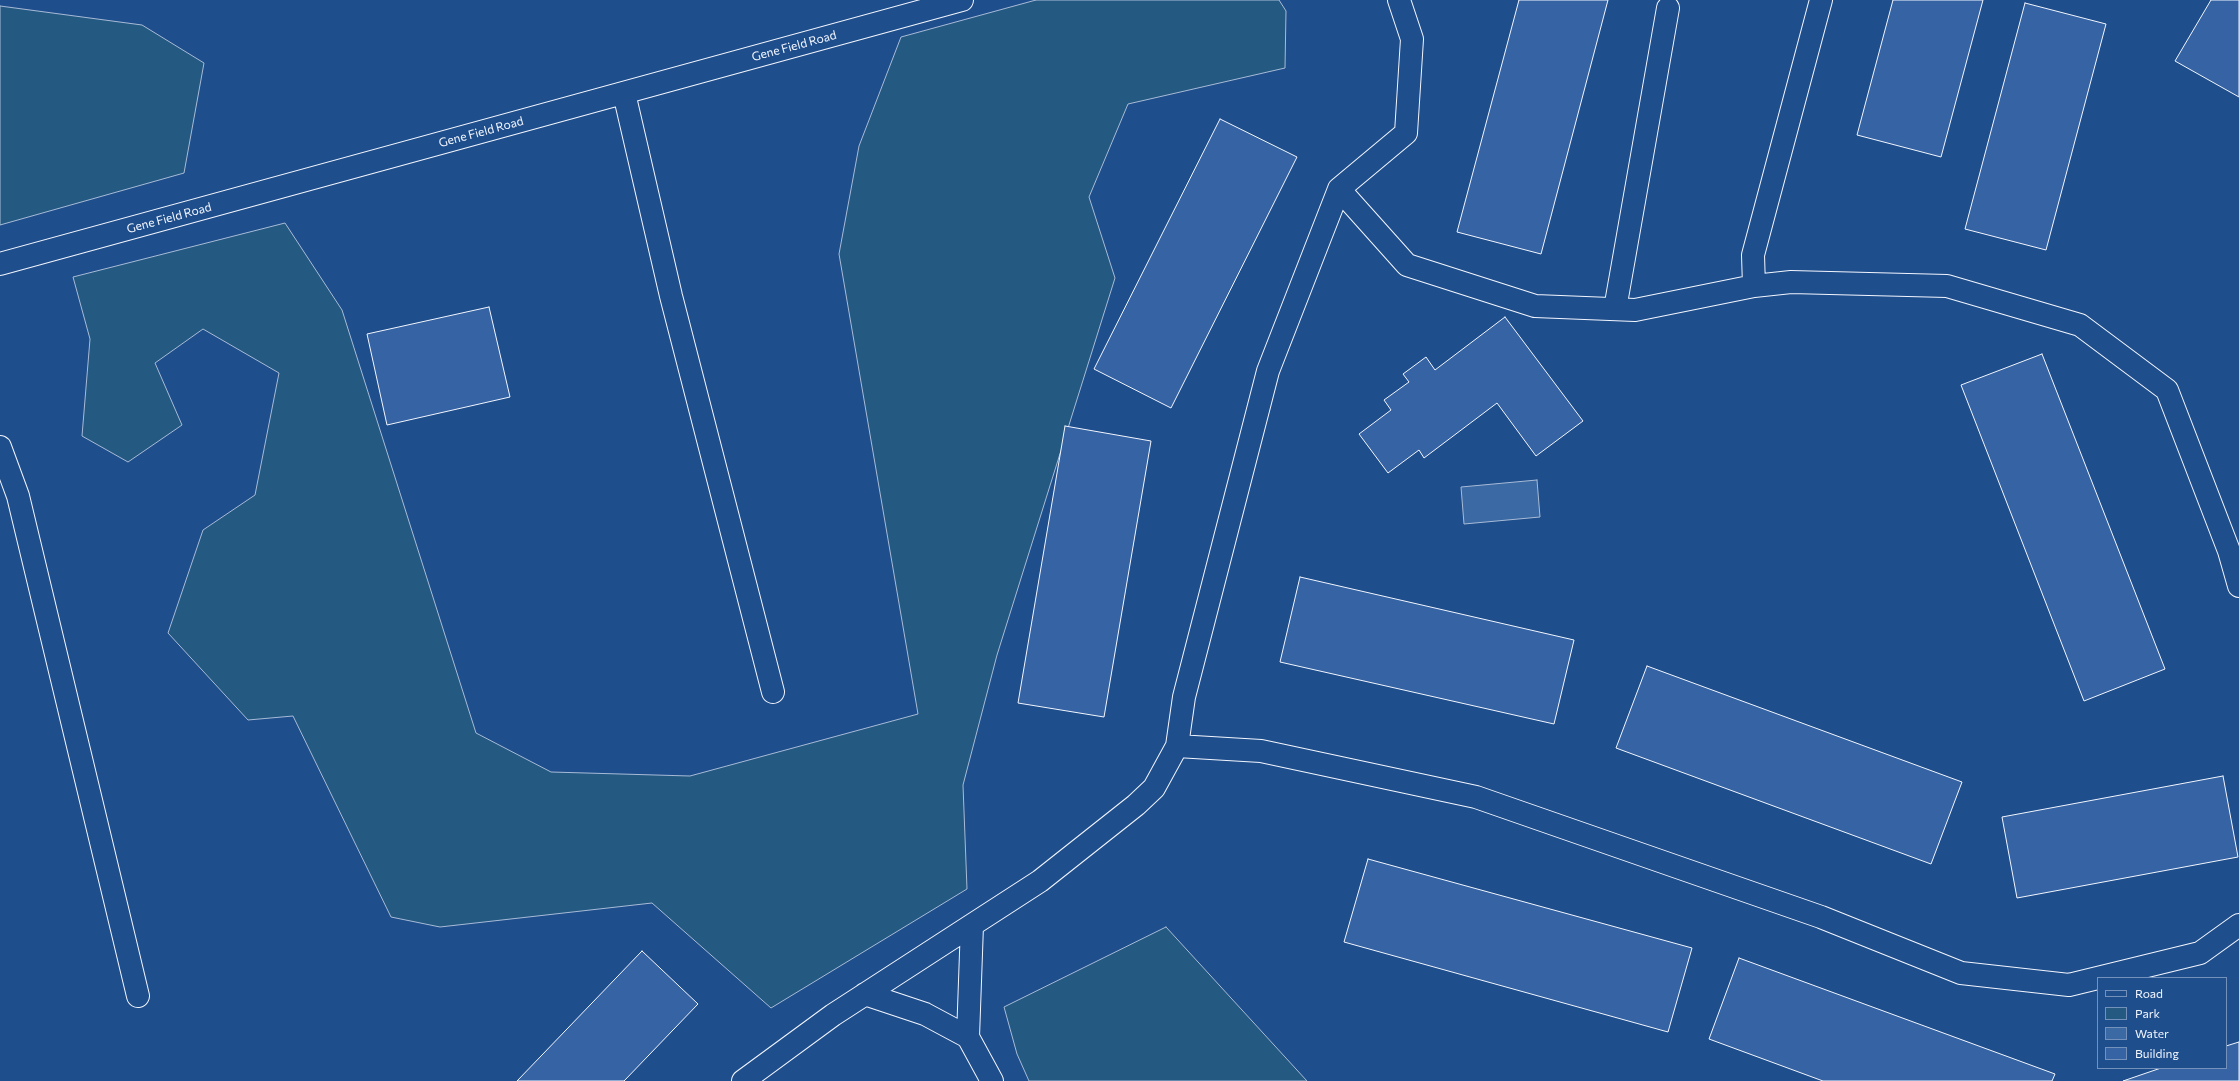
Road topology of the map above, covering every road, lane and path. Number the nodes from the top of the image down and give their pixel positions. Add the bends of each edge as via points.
1 (962, 0) edge
2 (1399, 0) edge
3 (1821, 0) edge
4 (1668, 8) dead end
5 (624, 93) junction
6 (1339, 189) junction
7 (0, 264) edge
8 (1754, 286) junction
9 (1614, 309) junction
10 (0, 447) edge
11 (2239, 586) edge
12 (773, 692) dead end
13 (1177, 746) junction
14 (972, 925) junction
15 (2239, 925) edge
16 (2102, 977) edge
17 (2097, 978) edge
18 (865, 994) junction
19 (138, 996) dead end
20 (968, 1037) junction
21 (743, 1081) edge
22 (992, 1081) edge

1 - 5 street, Gene Field Road
2 - 6 street via 1412,40 1406,133
3 - 8 street via 1753,255
4 - 9 street
5 - 7 street, Gene Field Road
5 - 12 street via 671,296
6 - 9 street via 1407,265 1535,306
6 - 13 street via 1268,371 1184,697
8 - 9 street via 1635,310
8 - 11 street via 1791,282 1947,286 2080,325 2167,390 2229,551
10 - 19 street via 18,496
13 - 14 street via 1154,788 1136,805 1040,881
13 - 17 street via 1261,751 1476,797 1821,917 1961,973 2070,985
14 - 18 street
14 - 20 street
15 - 16 street via 2200,953
18 - 20 street via 925,1014
18 - 21 street
20 - 22 street

